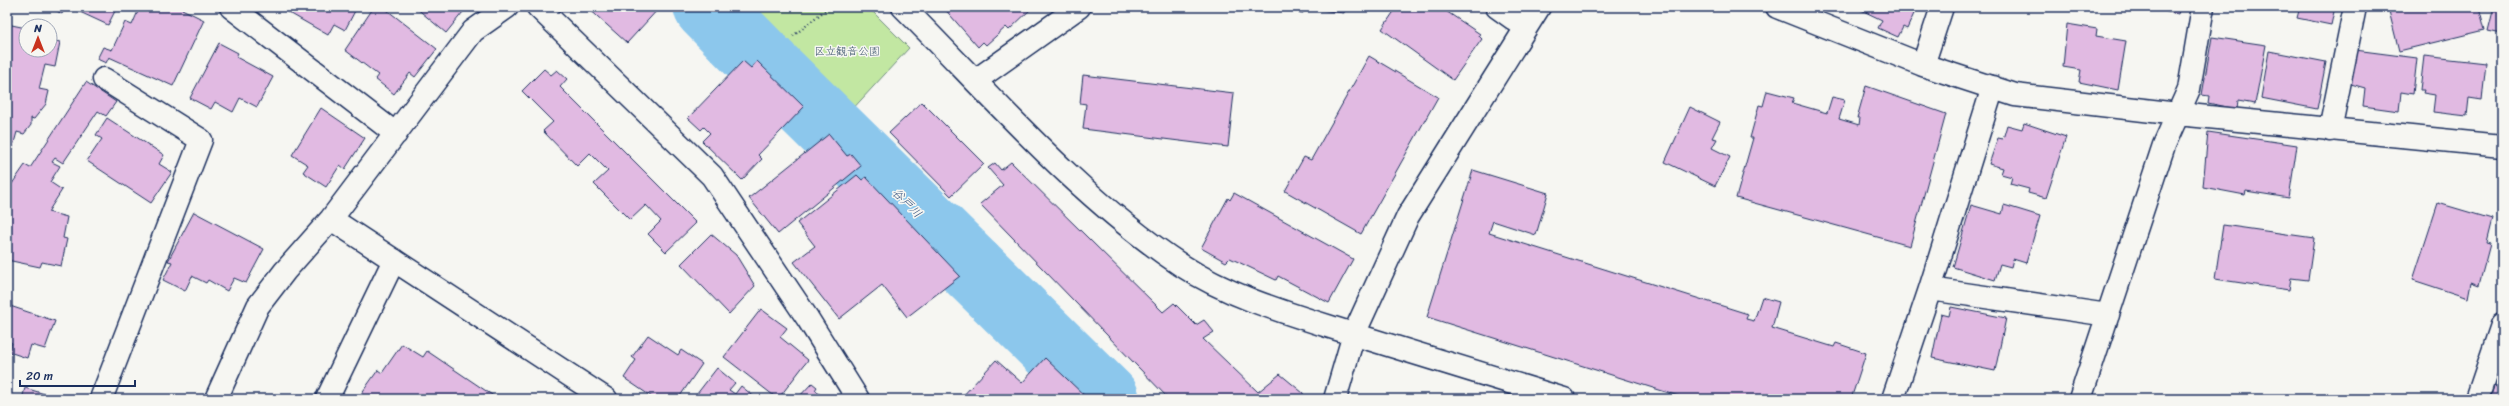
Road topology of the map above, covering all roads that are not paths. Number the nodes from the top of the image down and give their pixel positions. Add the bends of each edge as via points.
1 (231, 7) edge
2 (507, 7) edge
3 (538, 7) edge
4 (903, 7) edge
5 (1079, 7) edge
6 (1497, 7) edge
7 (1539, 7) edge
8 (1778, 7) edge
9 (1942, 7) edge
10 (2203, 7) edge
11 (2354, 7) edge
12 (1525, 27) junction
13 (1923, 64) junction
14 (104, 79) dead end
15 (976, 80) junction
16 (1993, 87) junction
17 (2178, 114) junction
18 (2330, 130) junction
19 (396, 134) junction
20 (2502, 146) edge
21 (331, 219) junction
22 (394, 260) junction
23 (1930, 289) junction
24 (2108, 315) junction
25 (2502, 325) edge
26 (1354, 334) junction
27 (101, 399) edge
28 (216, 399) edge
29 (327, 399) edge
30 (606, 399) edge
31 (858, 399) edge
32 (1335, 399) edge
33 (1564, 399) edge
34 (1893, 399) edge
35 (2080, 399) edge
36 (2477, 399) edge

1 - 19 street
2 - 19 street via 473,31
3 - 31 street via 712,176
4 - 15 street
5 - 15 street
6 - 12 street
7 - 12 street
8 - 13 street
9 - 13 street
10 - 17 street via 2189,89
11 - 18 street
12 - 26 street via 1408,216
13 - 16 street
14 - 27 street via 202,140
15 - 26 street via 1083,187 1132,230 1182,266 1233,292
16 - 17 street via 2015,95
16 - 23 street
17 - 18 street
17 - 24 street via 2164,145
18 - 20 street
19 - 21 street
21 - 22 street
21 - 28 street via 258,306
22 - 29 street
22 - 30 street
23 - 24 street
23 - 34 street
24 - 35 street
25 - 36 street
26 - 32 street
26 - 33 street

